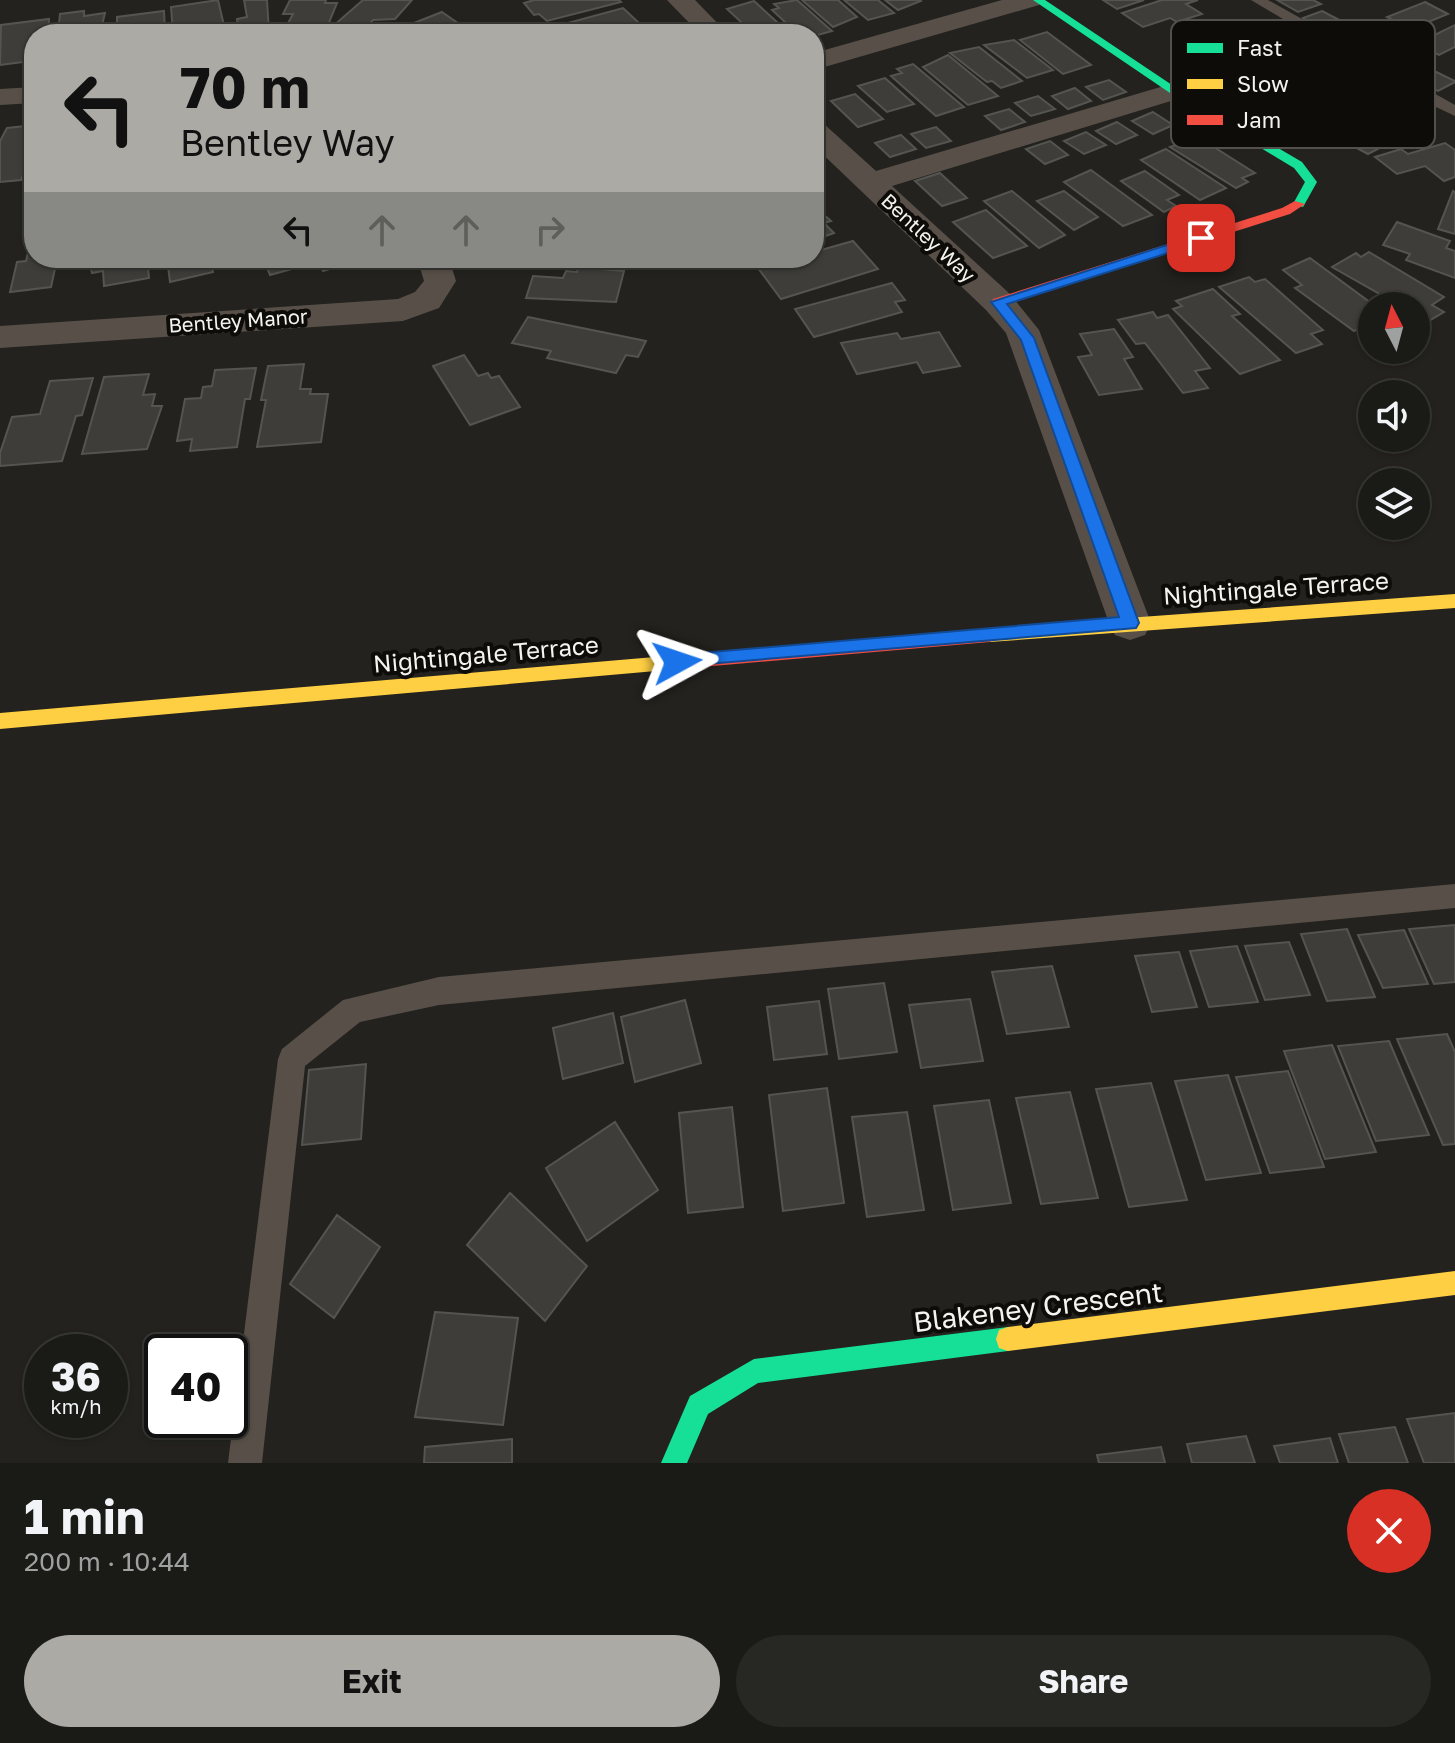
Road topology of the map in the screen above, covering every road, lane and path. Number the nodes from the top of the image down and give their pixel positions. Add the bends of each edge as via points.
1 (680, 0) edge
2 (1030, 0) edge
3 (1038, 0) edge
4 (1258, 0) edge
5 (1293, 20) edge
6 (705, 24) edge
7 (824, 59) edge
8 (1171, 89) edge
9 (1171, 92) edge
10 (24, 96) edge
11 (0, 97) edge
12 (1435, 100) edge
13 (1455, 111) edge
14 (824, 140) edge
15 (1270, 148) edge
16 (869, 183) junction
17 (436, 268) edge
18 (998, 302) junction
19 (0, 337) edge
20 (1455, 601) edge
21 (1130, 623) junction
22 (1, 725) edge
23 (1455, 896) edge
24 (1455, 1283) edge
25 (245, 1463) edge
26 (674, 1463) edge

1 - 6 street
2 - 7 street
3 - 8 street
4 - 5 lane
9 - 16 street
10 - 11 street
12 - 13 lane
14 - 16 street, Bentley Way
15 - 18 street via 1298,165 1311,182 1297,206
16 - 18 street, Bentley Way
17 - 19 street, Bentley Manor via 440,281 427,300 403,310
18 - 21 street, Bentley Way via 1027,338
20 - 21 street, Nightingale Terrace
21 - 22 street, Nightingale Terrace
23 - 25 lane via 439,991 353,1010 292,1059
24 - 26 street, Blakeney Crescent via 754,1371 699,1405

